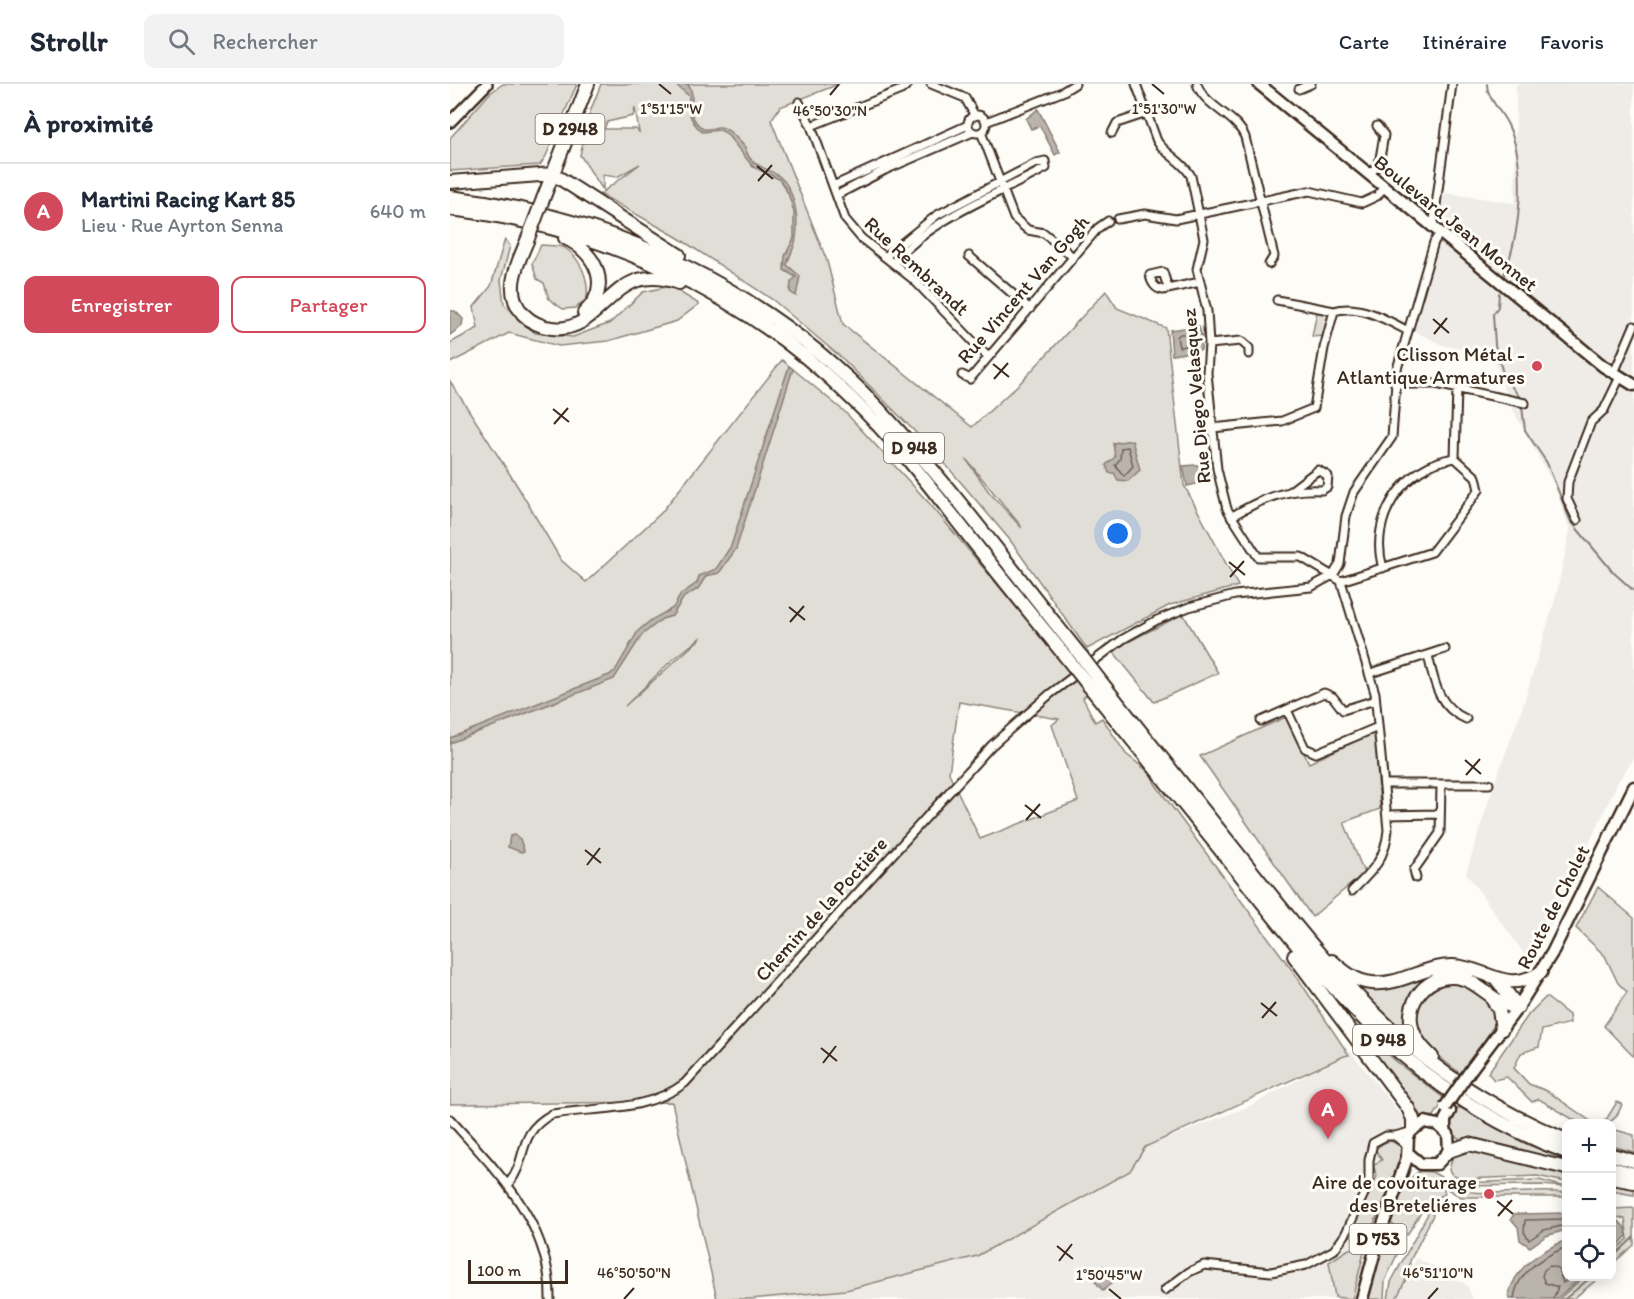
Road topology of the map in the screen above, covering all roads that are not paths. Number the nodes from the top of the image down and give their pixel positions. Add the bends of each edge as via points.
1 (487, 84) edge
2 (588, 84) edge
3 (908, 84) edge
4 (931, 84) edge
5 (1075, 84) edge
6 (1136, 84) edge
7 (1197, 84) edge
8 (1258, 84) edge
9 (1311, 84) edge
10 (1452, 84) edge
11 (1299, 89) dead end
12 (799, 102) dead end
13 (1147, 113) junction
14 (975, 116) junction
15 (986, 122) junction
16 (450, 123) edge
17 (968, 124) junction
18 (811, 126) junction
19 (1377, 126) dead end
20 (977, 132) junction
21 (1112, 133) dead end
22 (553, 174) junction
23 (1369, 175) junction
24 (450, 182) edge
25 (1000, 182) junction
26 (1384, 188) junction
27 (835, 191) junction
28 (1003, 192) junction
29 (450, 197) edge
30 (1260, 201) junction
31 (450, 209) edge
32 (1199, 214) junction
33 (1118, 219) dead end
34 (1108, 221) dead end
35 (525, 222) junction
36 (1437, 231) junction
37 (886, 256) junction
38 (969, 256) dead end
39 (1073, 257) junction
40 (894, 262) junction
41 (1269, 264) dead end
42 (516, 269) junction
43 (708, 278) junction
44 (1200, 282) junction
45 (1168, 288) dead end
46 (1277, 300) dead end
47 (730, 304) junction
48 (1029, 309) junction
49 (1334, 311) junction
50 (1634, 326) edge
51 (1408, 332) junction
52 (1209, 344) junction
53 (1249, 354) dead end
54 (988, 357) junction
55 (962, 375) dead end
56 (1617, 375) junction
57 (1395, 384) junction
58 (1634, 385) edge
59 (1457, 388) junction
60 (1525, 403) dead end
61 (1212, 428) junction
62 (1455, 458) junction
63 (1289, 492) junction
64 (1231, 517) junction
65 (1577, 520) dead end
66 (1383, 568) junction
67 (1333, 575) junction
68 (1341, 581) junction
69 (1445, 649) dead end
70 (1428, 655) junction
71 (1077, 662) junction
72 (1371, 673) junction
73 (1093, 682) junction
74 (1376, 700) junction
75 (1287, 710) junction
76 (1466, 719) dead end
77 (1261, 721) dead end
78 (1378, 727) junction
79 (1384, 784) junction
80 (1441, 784) junction
81 (1489, 784) dead end
82 (1634, 787) edge
83 (1439, 814) junction
84 (1387, 815) junction
85 (1242, 878) junction
86 (1416, 878) dead end
87 (1352, 891) dead end
88 (1302, 934) junction
89 (1541, 972) junction
90 (1496, 979) junction
91 (1490, 996) junction
92 (1518, 1007) junction
93 (1499, 1034) junction
94 (1454, 1080) junction
95 (1447, 1109) junction
96 (450, 1119) edge
97 (1430, 1122) junction
98 (1411, 1130) junction
99 (1445, 1130) junction
100 (1395, 1136) junction
101 (1562, 1138) edge
102 (1407, 1149) junction
103 (1562, 1150) edge
104 (1449, 1151) junction
105 (1616, 1156) edge
106 (1634, 1161) edge
107 (1420, 1164) junction
108 (1562, 1167) edge
109 (1616, 1169) edge
110 (1634, 1174) edge
111 (1616, 1179) edge
112 (1400, 1182) junction
113 (1634, 1182) edge
114 (509, 1183) junction
115 (1165, 1290) dead end
116 (550, 1299) edge
117 (1362, 1299) edge

1 - 16 street
2 - 22 highway, D 2948
3 - 18 street
4 - 14 street via 965,98
5 - 15 street
6 - 13 street, Rue Diego Velasquez
7 - 30 street via 1200,93 1241,128
8 - 23 main road, Boulevard Jean Monnet
9 - 11 street
10 - 36 street
12 - 18 street, Rue Rembrandt
13 - 21 street via 1117,123
13 - 32 street, Rue Diego Velasquez via 1162,148 1186,167 1191,176
14 - 15 street
14 - 17 street
15 - 20 street via 986,128
17 - 20 street
17 - 27 street
18 - 27 street, Rue Rembrandt
19 - 23 street via 1384,135 1380,160
20 - 25 street
20 - 27 street
22 - 24 highway
22 - 42 highway, bridge
22 - 43 highway
23 - 26 main road, Boulevard Jean Monnet
25 - 28 street
25 - 28 street via 1045,161 1046,168
25 - 37 street via 927,222
26 - 30 street, Rue Vincent Van Gogh via 1362,203 1309,191
26 - 36 main road, Boulevard Jean Monnet
27 - 37 street, Rue Rembrandt via 850,226
28 - 39 street via 1014,218 1028,230 1044,233
28 - 40 street via 944,221
29 - 43 highway, D 948 via 567,220 651,250
30 - 32 street, Rue Vincent Van Gogh
30 - 41 street via 1274,256
31 - 35 highway, D 948
32 - 33 street, Rue Vincent Van Gogh via 1176,219 1145,214
32 - 44 street, Rue Diego Velasquez via 1204,238 1198,263
34 - 39 street, Rue Vincent Van Gogh
35 - 42 highway via 584,249 597,269 599,291 594,303 580,316 551,322 524,306 516,286
35 - 47 highway, D 948 via 635,256
36 - 51 street
36 - 56 main road, Boulevard Jean Monnet
37 - 40 street, Rue Rembrandt
38 - 48 street
39 - 48 street, Rue Vincent Van Gogh
40 - 54 street, Rue Rembrandt
42 - 47 highway via 512,292 516,304 527,318 547,328 567,328 584,322 621,290 648,278 668,279
43 - 71 highway, D 948 via 798,337 877,407 928,465
44 - 45 street
44 - 52 street, Rue Diego Velasquez
46 - 49 street
47 - 71 highway, D 948 via 804,356 869,416
48 - 54 street, Rue Vincent Van Gogh
49 - 51 street via 1368,312
49 - 61 street via 1314,408 1282,421
50 - 56 street
51 - 57 street
52 - 53 street via 1241,341 1249,348
52 - 61 street, Rue Diego Velasquez via 1207,373
54 - 55 street, Rue Vincent Van Gogh via 970,379
56 - 58 main road, Boulevard Jean Monnet
56 - 65 street via 1604,410 1591,422 1568,482 1567,500
57 - 59 street
57 - 67 street via 1392,437 1354,492 1346,516 1340,564
59 - 60 street
59 - 62 street
61 - 64 street, Rue Diego Velasquez via 1217,472
62 - 66 street via 1438,460 1420,469 1383,515 1378,542
62 - 66 street via 1476,477 1479,490 1432,552
63 - 63 street via 1322,490 1328,476 1318,470
63 - 64 street via 1255,502
64 - 67 street, Rue Diego Velasquez via 1258,557 1296,556
66 - 68 street
67 - 68 street
67 - 114 street, Chemin de la Poctière via 1311,587 1235,595 1189,607 1156,620 1112,647 1006,730 685,1083 669,1094 639,1104 552,1114 541,1120 528,1136
68 - 72 street
69 - 70 street
70 - 72 street
70 - 76 street via 1438,697
71 - 73 highway, D 948, bridge
72 - 74 street
73 - 85 highway, D 948
73 - 88 highway, D 948
74 - 75 street via 1343,711 1333,697 1324,693
74 - 78 street
75 - 77 street
75 - 78 street via 1305,748 1316,753
78 - 79 street
79 - 80 street
79 - 84 street
80 - 81 street
80 - 83 street
82 - 89 main road, Route de Cholet
83 - 84 street
83 - 86 street via 1440,832 1414,870
84 - 87 street via 1386,849 1377,865
85 - 98 highway via 1275,930 1408,1108 1413,1119
85 - 103 highway, D 948 via 1327,983 1404,1059 1489,1115
88 - 90 highway via 1340,969 1360,981 1385,983 1450,966
88 - 94 highway, D 948 via 1378,1019
89 - 90 highway via 1517,983
89 - 92 main road, Route de Cholet
90 - 92 highway
91 - 92 highway
91 - 93 highway via 1499,1010
91 - 94 highway via 1473,983 1453,977 1432,982 1410,1010 1413,1032 1423,1048
92 - 93 main road, Route de Cholet
93 - 95 main road, Route de Cholet, bridge
94 - 101 highway, D 948 via 1503,1110
95 - 97 main road, Route de Cholet
95 - 99 main road, Route de Cholet
96 - 114 street
97 - 98 main road
97 - 99 main road
98 - 100 street
98 - 102 main road
99 - 104 main road
100 - 102 street
100 - 115 street via 1373,1143 1369,1183 1346,1235 1334,1250 1306,1265 1271,1272 1204,1265
102 - 107 main road
102 - 112 main road, D 753
104 - 107 main road via 1437,1164
104 - 108 highway via 1469,1143
105 - 106 highway
107 - 112 main road, D 753
109 - 110 highway
111 - 113 highway
112 - 117 main road, D 753 via 1382,1225
114 - 116 street via 536,1231 549,1278

